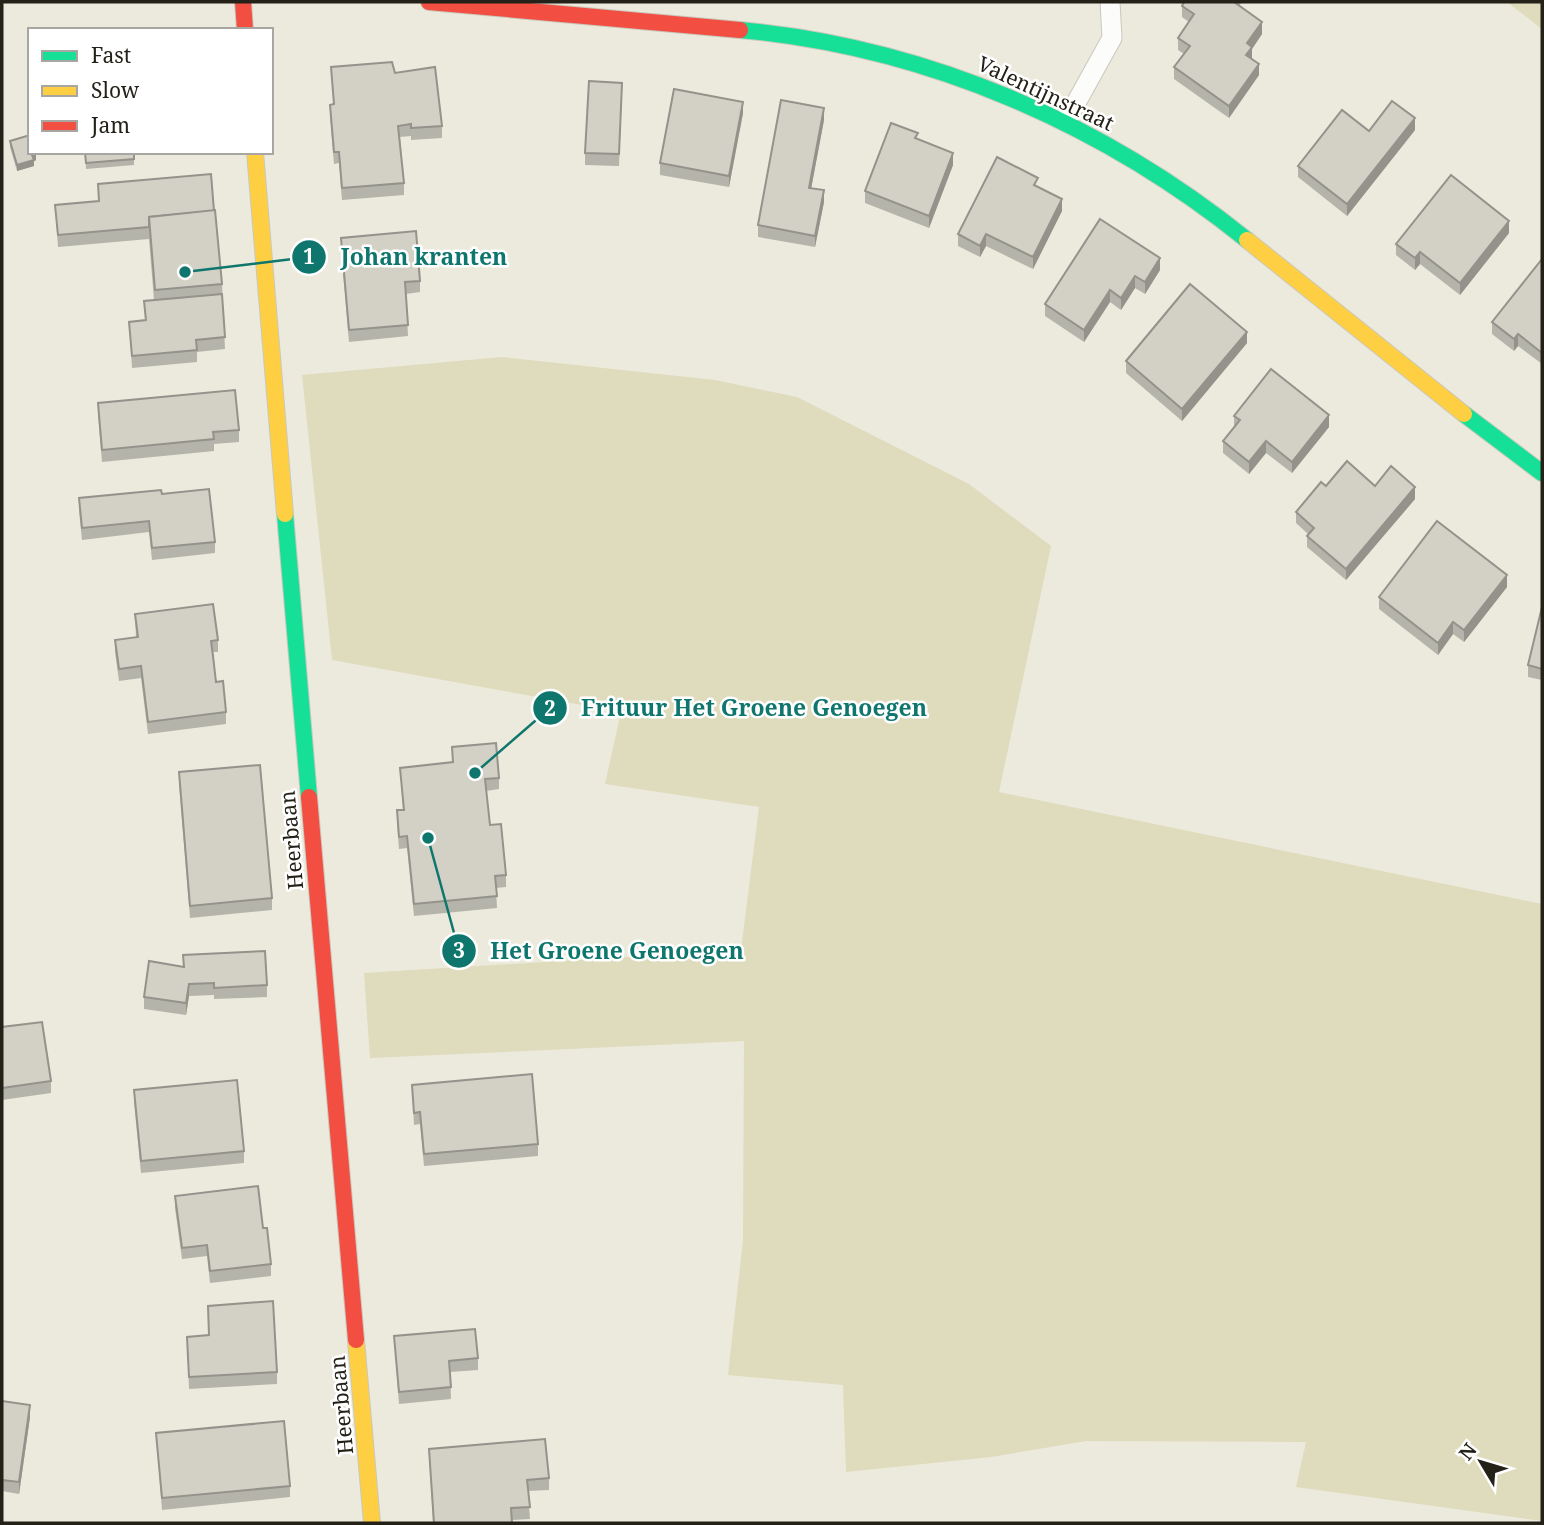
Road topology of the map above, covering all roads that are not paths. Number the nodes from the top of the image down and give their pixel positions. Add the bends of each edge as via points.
1 (243, 2) edge
2 (429, 2) edge
3 (1110, 2) edge
4 (245, 28) edge
5 (1066, 121) junction
6 (255, 154) edge
7 (1542, 473) edge
8 (372, 1523) edge

1 - 4 street
2 - 5 street, Valentijnstraat via 834,42 958,76
3 - 5 lane via 1112,38
5 - 7 street, Valentijnstraat via 1195,199
6 - 8 street, Heerbaan

